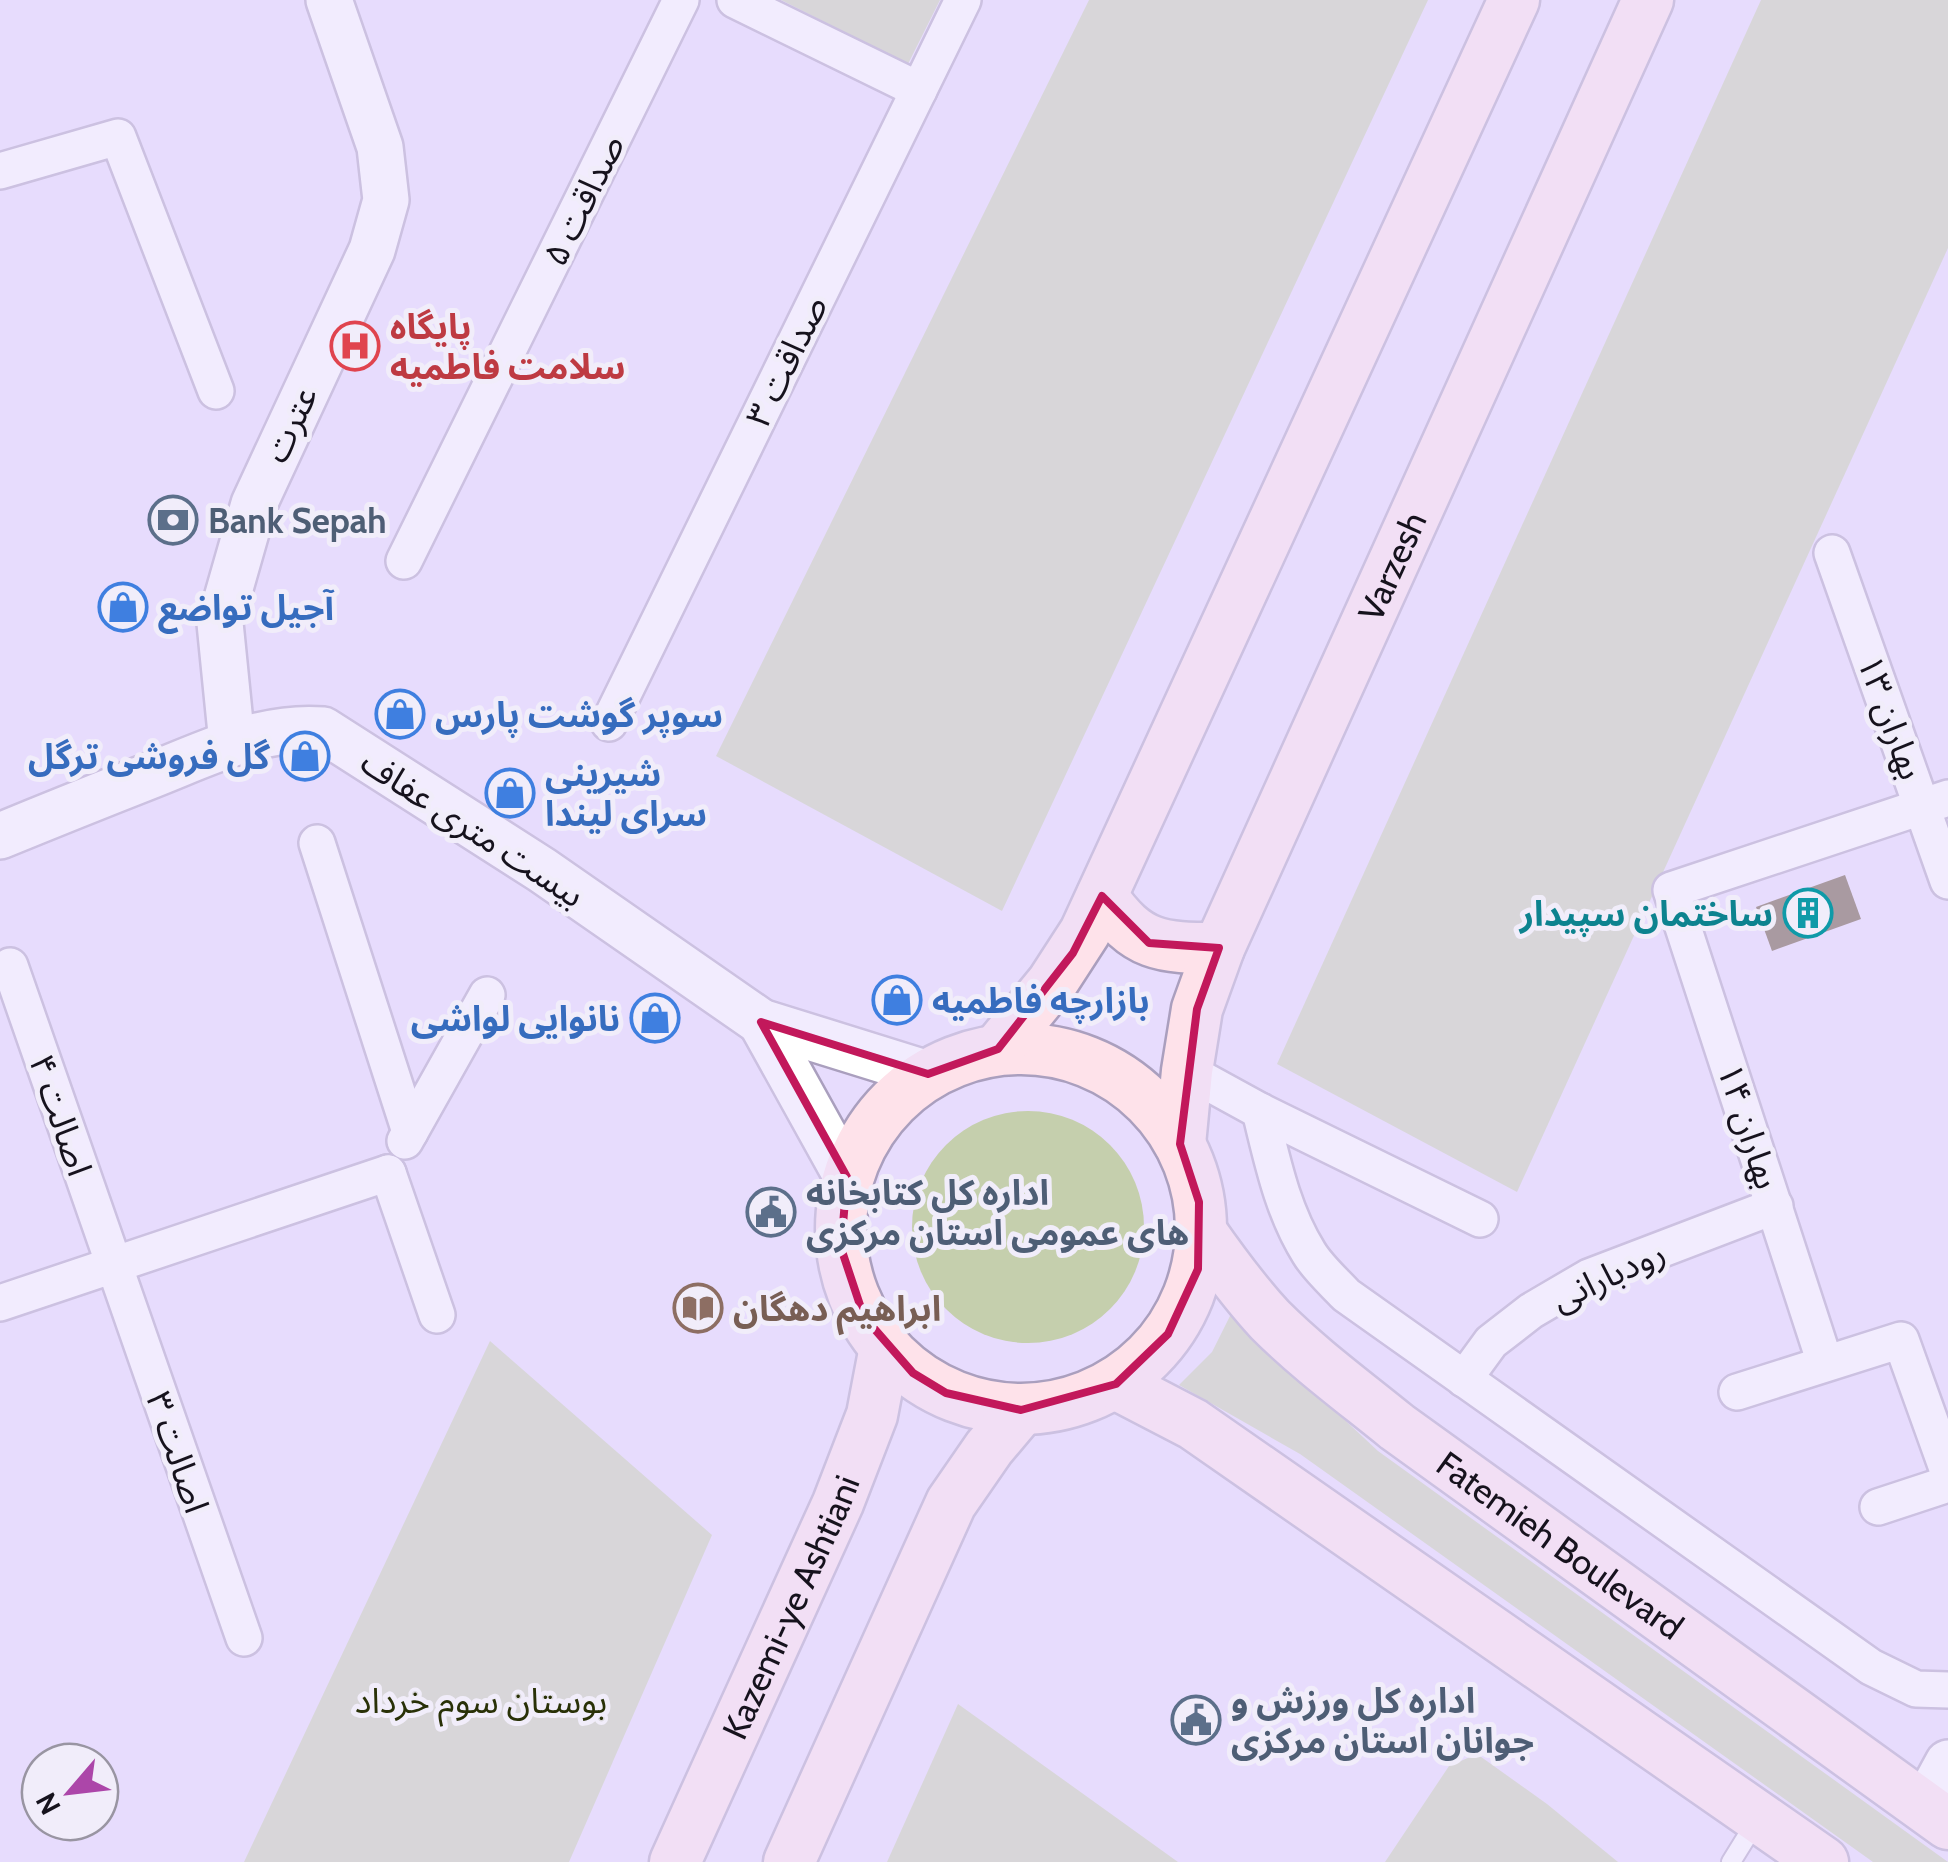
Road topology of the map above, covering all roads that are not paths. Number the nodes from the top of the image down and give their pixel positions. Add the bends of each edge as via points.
1 (329, 0) edge
2 (682, 0) edge
3 (736, 0) edge
4 (964, 0) edge
5 (1514, 0) edge
6 (1648, 0) edge
7 (920, 90) junction
8 (0, 171) edge
9 (216, 391) dead end
10 (1832, 553) dead end
11 (404, 561) dead end
12 (609, 723) dead end
13 (232, 743) junction
14 (1936, 802) edge
15 (0, 836) edge
16 (317, 843) dead end
17 (1948, 881) edge
18 (1102, 896) junction
19 (1219, 948) junction
20 (10, 966) dead end
21 (487, 995) dead end
22 (761, 1022) junction
23 (998, 1049) junction
24 (1187, 1071) junction
25 (928, 1074) junction
26 (1260, 1111) junction
27 (410, 1132) junction
28 (1180, 1144) junction
29 (388, 1173) junction
30 (848, 1177) junction
31 (1775, 1206) junction
32 (1480, 1219) dead end
33 (1202, 1233) junction
34 (112, 1265) junction
35 (0, 1302) edge
36 (437, 1316) dead end
37 (884, 1347) junction
38 (1825, 1362) junction
39 (1464, 1379) junction
40 (1116, 1384) junction
41 (1737, 1392) dead end
42 (1020, 1410) junction
43 (1948, 1471) edge
44 (1948, 1484) edge
45 (1878, 1507) dead end
46 (244, 1638) dead end
47 (1948, 1690) edge
48 (1948, 1763) edge
49 (1759, 1816) junction
50 (1936, 1816) edge
51 (675, 1862) edge
52 (789, 1862) edge
53 (1731, 1862) edge
54 (1823, 1862) edge

1 - 13 street, عترت via 380,147 386,200 372,250 254,504 220,622
2 - 11 street, صداقت ۵
3 - 7 street
4 - 7 street, صداقت ۳
5 - 18 main road
6 - 19 main road, Varzesh
7 - 12 street, صداقت ۳
8 - 9 street via 118,138
10 - 14 street, بهاران ۱۳
13 - 15 street, بیست متری عفاف
13 - 22 street, بیست متری عفاف via 275,731 323,730
14 - 17 street, بهاران ۱۳
14 - 31 street, بهاران ۱۴ via 1671,890
16 - 27 street
18 - 19 main road via 1118,921 1150,942
18 - 23 main road via 1073,953
19 - 24 main road, Varzesh via 1197,1008
20 - 34 street, اصالت ۴
21 - 27 street
22 - 25 street, بیست متری عفاف
22 - 30 street
23 - 25 main road
23 - 28 main road via 1034,1048 1103,1068 1134,1088
24 - 26 street
24 - 28 main road, Varzesh
25 - 30 main road via 878,1117
26 - 32 street
26 - 39 street via 1277,1180 1310,1256 1346,1295
27 - 29 street
28 - 33 main road
29 - 34 street
29 - 36 street
30 - 37 main road via 841,1248 849,1284
31 - 38 street, بهاران ۱۴
31 - 39 street, رودبارانی via 1589,1278 1491,1342
33 - 40 main road via 1186,1303 1144,1362
33 - 50 main road, Fatemieh Boulevard via 1269,1318 1383,1416
34 - 35 street
34 - 46 street, اصالت ۳
37 - 42 main road via 946,1394
37 - 51 main road, Kazemi-ye Ashtiani via 872,1415 838,1503
38 - 41 street
38 - 43 street via 1901,1340
39 - 47 street via 1872,1667 1916,1688
40 - 42 main road via 1054,1408
40 - 49 main road via 1193,1424
42 - 52 main road via 951,1503
44 - 45 street
48 - 50 street
49 - 53 lane
49 - 54 main road

